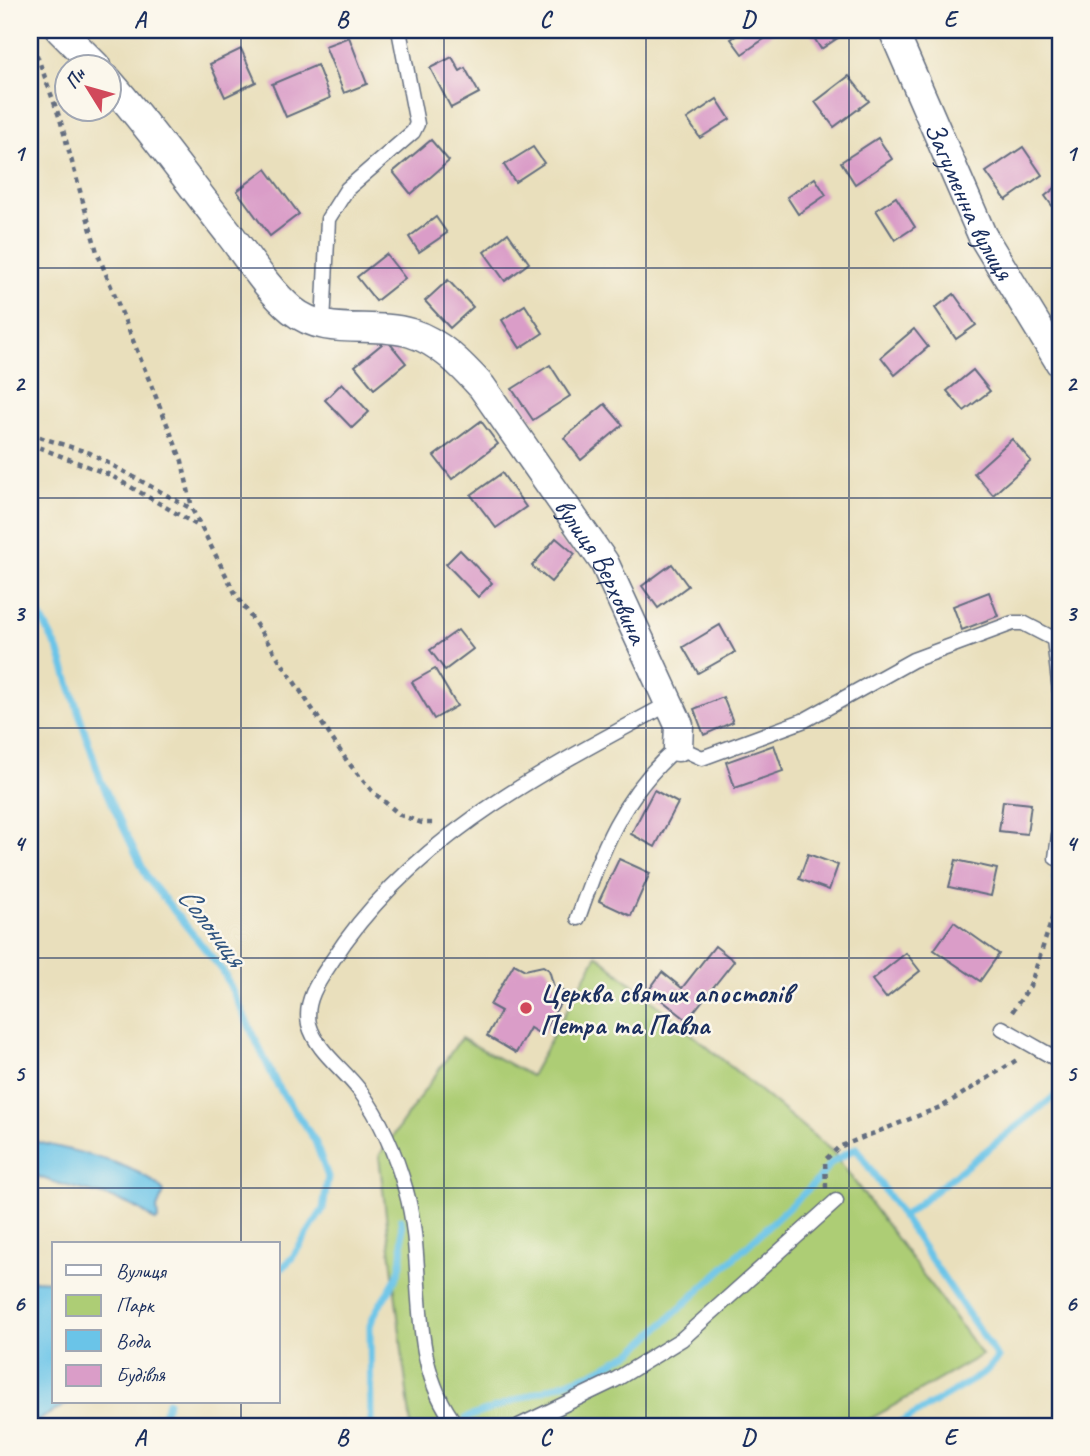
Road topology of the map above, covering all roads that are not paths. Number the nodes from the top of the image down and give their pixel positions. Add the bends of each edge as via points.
1 (60, 30) edge
2 (399, 30) edge
3 (893, 30) edge
4 (82, 52) edge
5 (122, 98) edge
6 (323, 325) junction
7 (1060, 363) edge
8 (1057, 637) edge
9 (1060, 691) edge
10 (670, 703) junction
11 (678, 747) junction
12 (1060, 830) edge
13 (1056, 858) dead end
14 (578, 918) dead end
15 (1002, 1028) road end
16 (1060, 1061) edge
17 (832, 1205) road end
18 (457, 1426) edge
19 (519, 1426) edge

1 - 4 street
2 - 6 lane via 417,124 347,189 328,219
3 - 7 street, Загуменна вулиця via 982,235
5 - 6 street, вулиця Верховина via 275,293 293,310
6 - 10 street, вулиця Верховина via 409,332 430,341 464,368 500,411 604,562
8 - 9 lane
8 - 11 lane via 1013,623 913,660 805,720 715,753 694,757
10 - 11 street, вулиця Верховина via 679,725
10 - 18 lane via 470,819 398,880 343,944 308,1007 319,1046 359,1090 391,1144 414,1225 420,1315 431,1382
11 - 14 lane via 652,770 611,829
12 - 13 lane
15 - 16 lane
17 - 19 lane via 682,1339 615,1380

